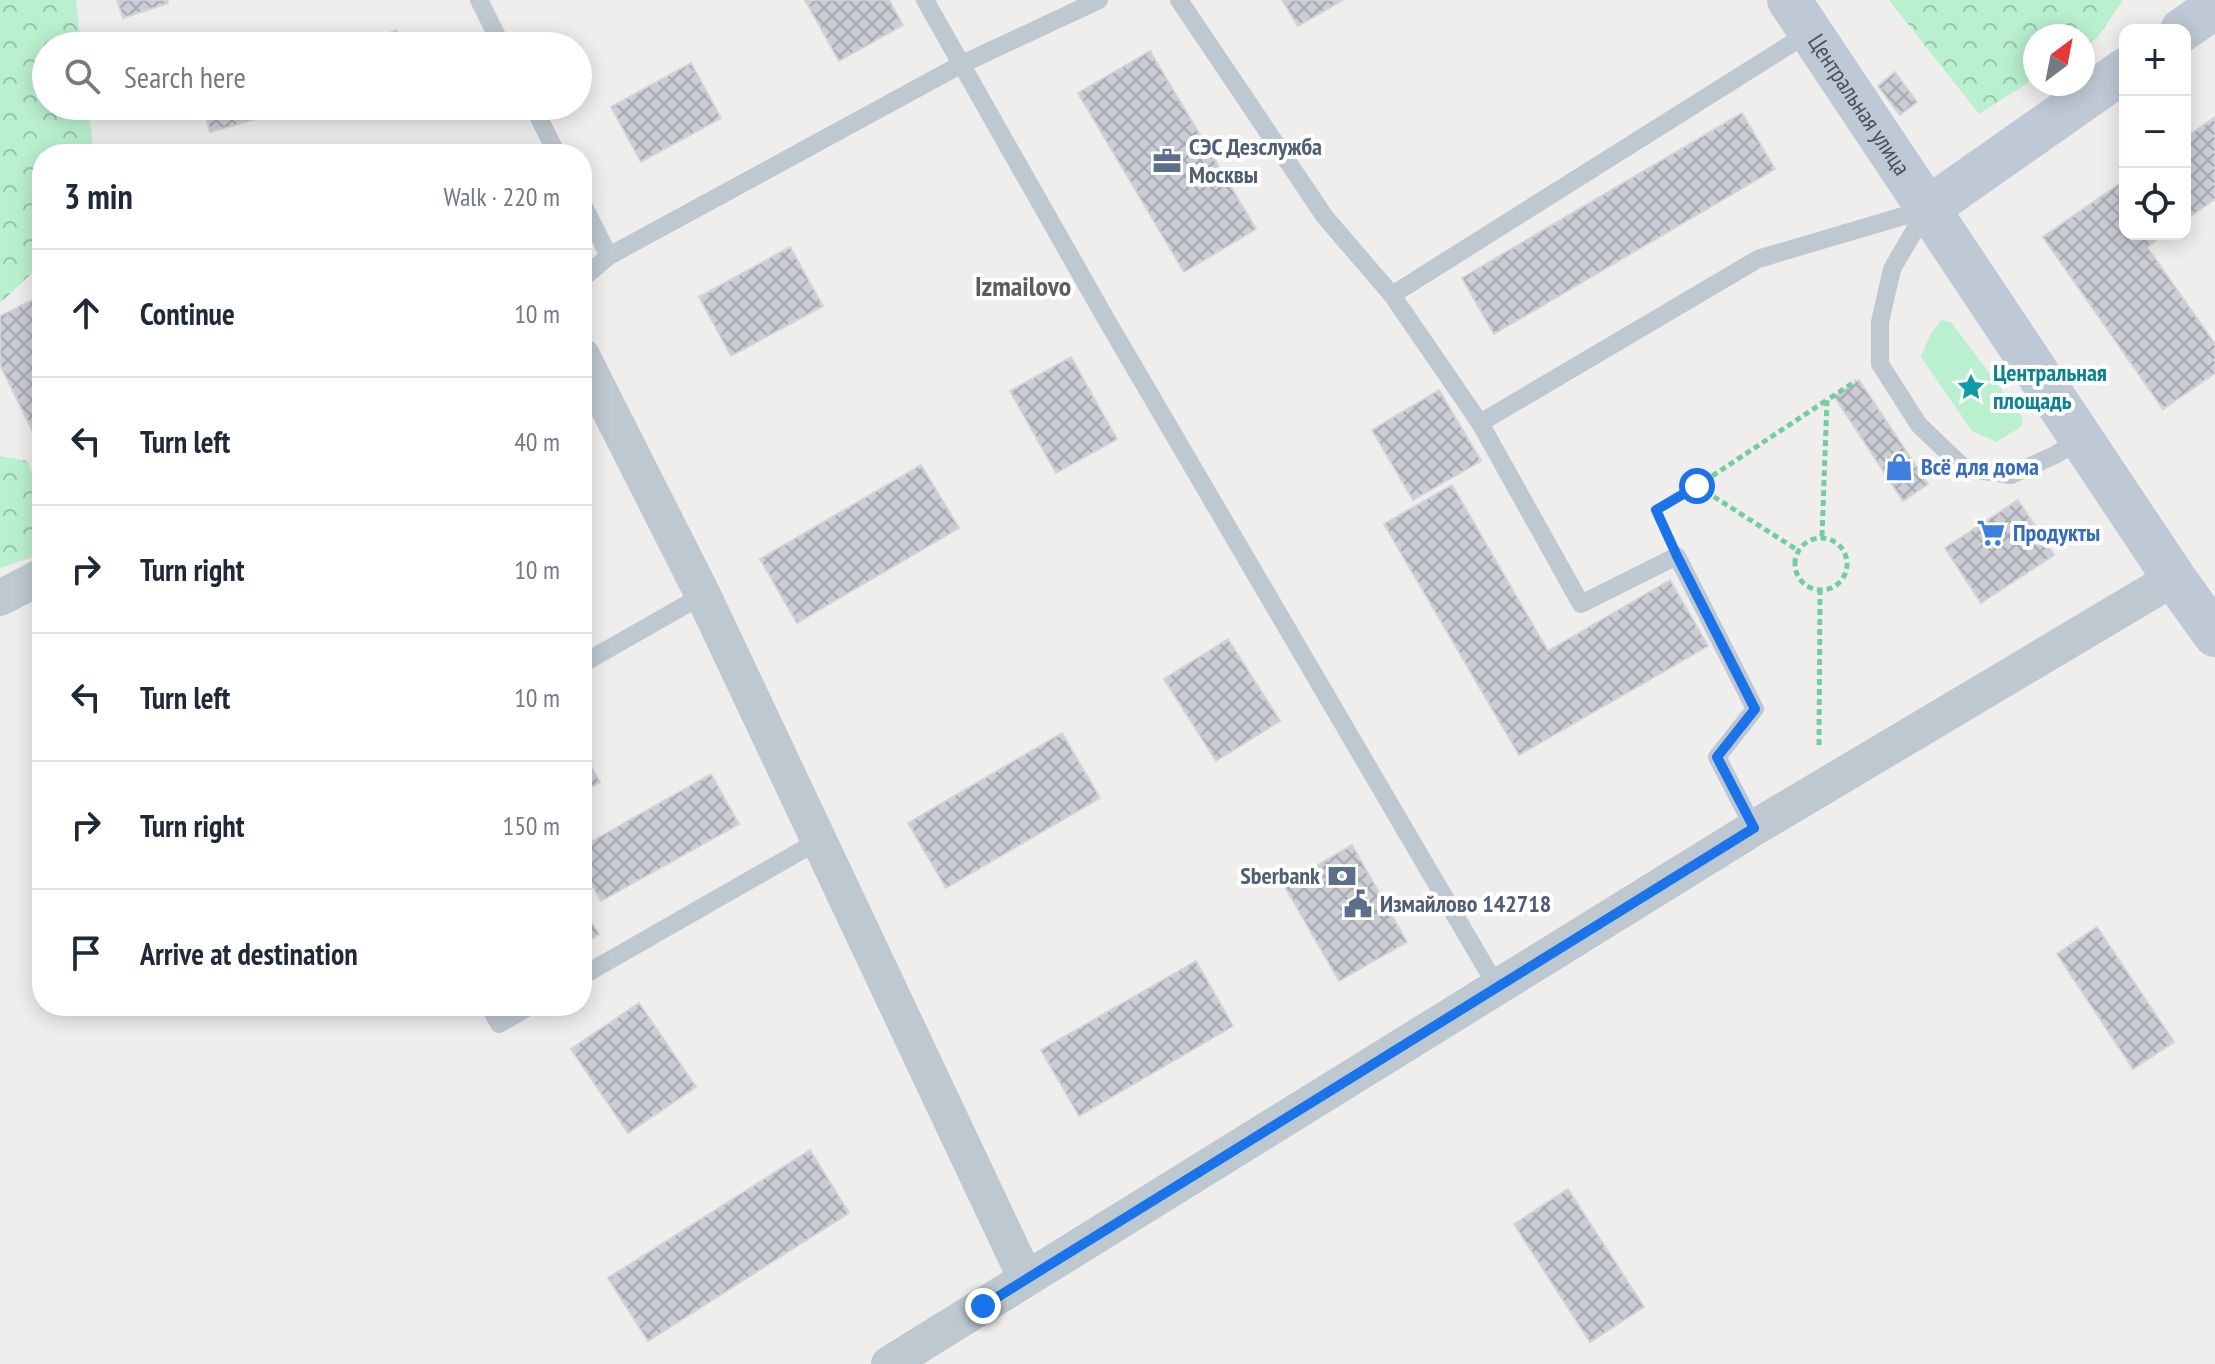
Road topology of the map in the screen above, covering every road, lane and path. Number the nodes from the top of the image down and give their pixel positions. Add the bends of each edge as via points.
1 (479, 0) edge
2 (925, 0) edge
3 (1099, 0) edge
4 (1179, 0) edge
5 (2215, 7) edge
6 (1800, 16) edge
7 (2191, 24) edge
8 (495, 32) edge
9 (960, 65) junction
10 (2119, 74) edge
11 (540, 120) edge
12 (552, 144) edge
13 (1927, 209) junction
14 (592, 223) edge
15 (609, 256) junction
16 (592, 270) edge
17 (1392, 295) junction
18 (1880, 364) junction
19 (592, 376) edge
20 (1827, 400) junction
21 (1480, 423) junction
22 (2081, 439) junction
23 (1697, 486) junction
24 (1822, 536) junction
25 (1799, 551) junction
26 (1677, 556) junction
27 (2174, 578) junction
28 (32, 581) edge
29 (1820, 591) junction
30 (703, 595) junction
31 (0, 598) edge
32 (2215, 635) edge
33 (592, 658) edge
34 (1818, 790) junction
35 (1754, 828) junction
36 (818, 841) junction
37 (592, 970) edge
38 (1497, 987) junction
39 (495, 1016) edge
40 (513, 1016) edge
41 (1026, 1279) junction
42 (889, 1364) edge

1 - 8 lane
2 - 9 lane
3 - 9 lane
4 - 17 lane via 1325,217
5 - 7 street
6 - 13 street, Центральная улица
6 - 17 lane
9 - 15 lane
9 - 38 lane
10 - 13 street
11 - 12 lane
13 - 18 lane via 1892,269 1880,322
13 - 21 lane via 1758,259
13 - 22 street, Центральная улица
14 - 15 lane
15 - 16 lane
17 - 21 lane
18 - 20 path
18 - 22 lane via 1919,425 1964,468 2011,475
19 - 30 street
20 - 23 path
20 - 24 path
21 - 26 lane via 1581,604
22 - 27 street, Центральная улица
23 - 25 path
23 - 26 path via 1656,510
24 - 25 path via 1802,543
24 - 29 path via 1841,545 1848,565 1840,584
25 - 29 path via 1794,562 1801,582
26 - 35 lane via 1755,709 1717,757
27 - 32 street, Центральная улица
27 - 34 street
28 - 31 street
29 - 34 path
30 - 33 lane
30 - 36 street
34 - 35 street
35 - 38 street
36 - 37 lane
36 - 41 street
38 - 41 street
39 - 40 lane via 499,1024
41 - 42 street

